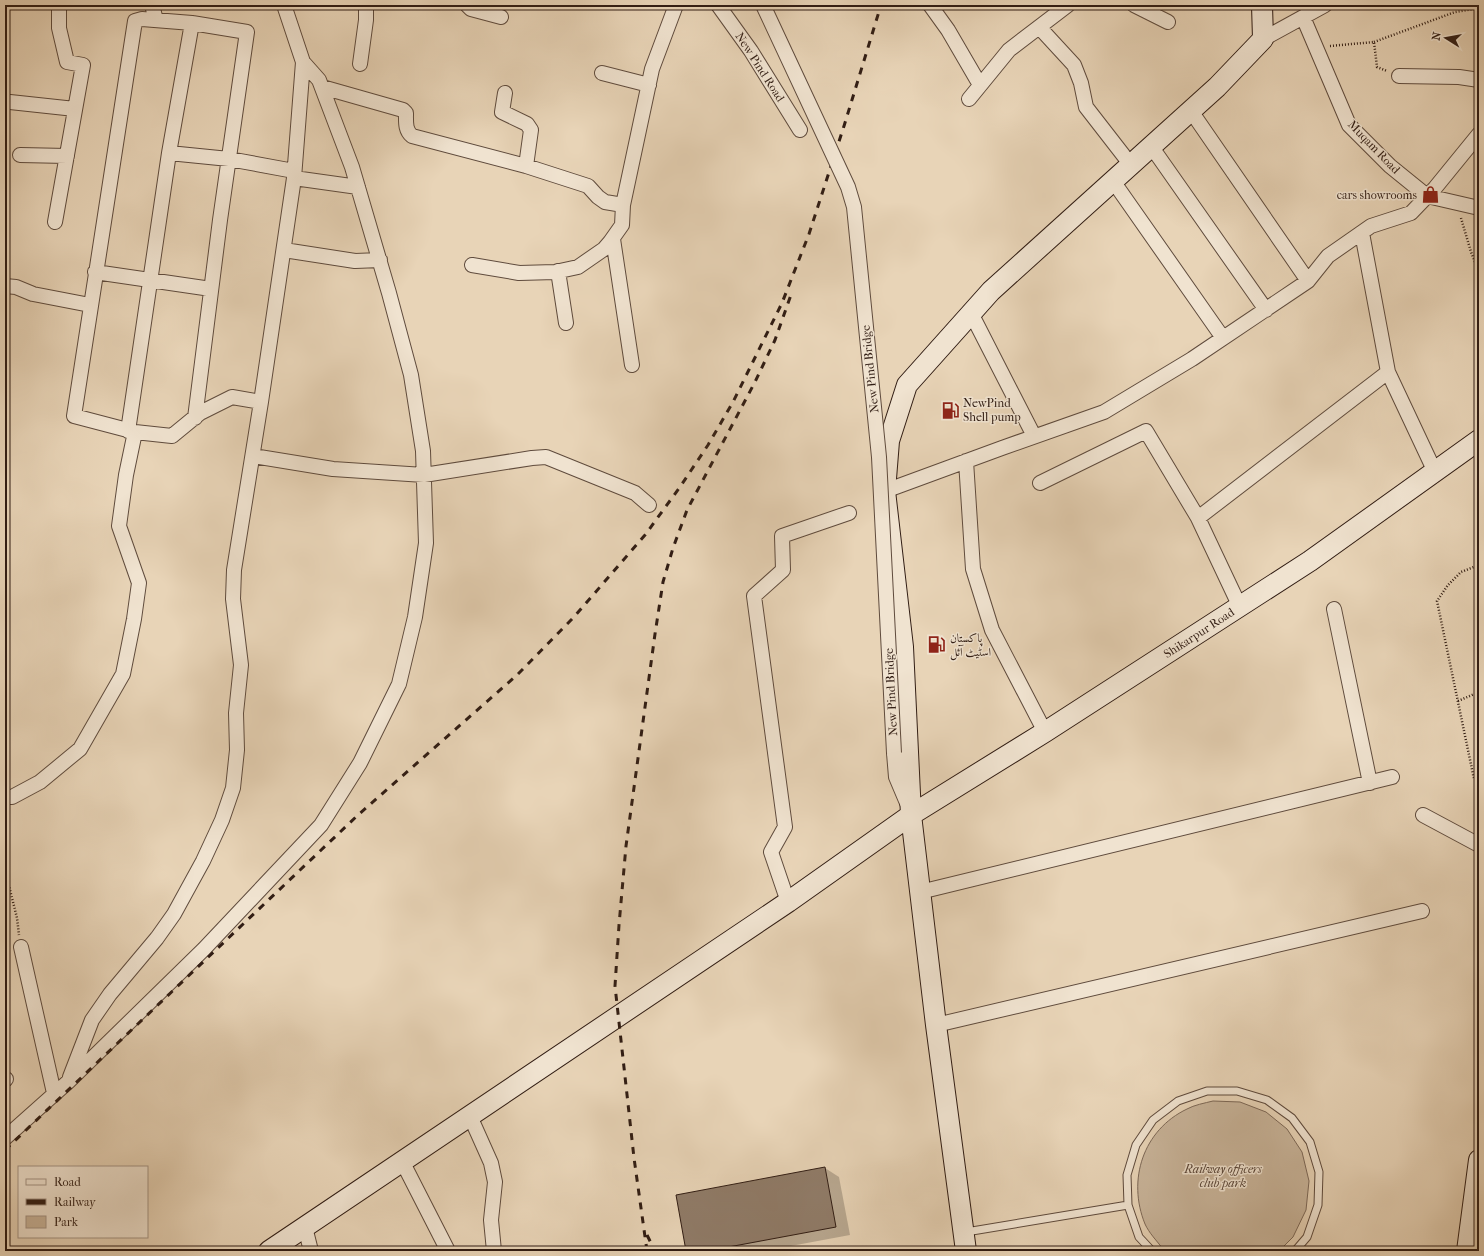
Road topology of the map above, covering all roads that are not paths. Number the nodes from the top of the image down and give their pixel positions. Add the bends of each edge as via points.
1 (59, 5) edge
2 (152, 5) edge
3 (284, 5) edge
4 (366, 5) edge
5 (467, 5) edge
6 (676, 5) edge
7 (718, 5) edge
8 (763, 5) edge
9 (930, 5) edge
10 (1068, 5) edge
11 (1134, 5) edge
12 (1262, 5) edge
13 (1325, 5) edge
14 (502, 17) dead end
15 (1303, 17) junction
16 (156, 20) junction
17 (1168, 22) dead end
18 (192, 23) junction
19 (1039, 27) junction
20 (1263, 39) junction
21 (302, 62) junction
22 (360, 64) dead end
23 (602, 72) dead end
24 (1399, 76) road end
25 (1479, 80) edge
26 (649, 85) junction
27 (980, 85) junction
28 (322, 87) junction
29 (505, 93) dead end
30 (969, 99) dead end
31 (10, 102) dead end
32 (75, 108) junction
33 (1190, 112) junction
34 (800, 130) dead end
35 (1479, 134) edge
36 (1151, 146) junction
37 (169, 153) junction
38 (20, 155) dead end
39 (67, 156) junction
40 (229, 159) junction
41 (1131, 165) junction
42 (526, 166) junction
43 (294, 175) junction
44 (1113, 181) junction
45 (358, 187) junction
46 (1427, 196) junction
47 (623, 205) junction
48 (1479, 208) edge
49 (56, 222) dead end
50 (1362, 233) junction
51 (612, 239) junction
52 (284, 250) junction
53 (380, 260) junction
54 (472, 265) dead end
55 (558, 271) junction
56 (95, 272) junction
57 (150, 280) junction
58 (1308, 281) junction
59 (5, 286) edge
60 (211, 289) junction
61 (90, 305) junction
62 (1266, 310) junction
63 (971, 313) junction
64 (566, 323) dead end
65 (1223, 338) junction
66 (632, 366) dead end
67 (1388, 372) junction
68 (261, 402) junction
69 (195, 418) junction
70 (131, 432) junction
71 (1034, 436) junction
72 (1479, 440) edge
73 (253, 456) junction
74 (966, 461) junction
75 (1435, 472) junction
76 (424, 475) junction
77 (1040, 483) dead end
78 (886, 491) junction
79 (649, 505) dead end
80 (849, 513) dead end
81 (1198, 518) junction
82 (1240, 607) junction
83 (1334, 610) dead end
84 (1045, 732) junction
85 (1392, 777) dead end
86 (1370, 782) junction
87 (5, 797) edge
88 (911, 815) junction
89 (1423, 815) dead end
90 (1479, 845) edge
91 (920, 892) junction
92 (788, 902) junction
93 (1422, 911) dead end
94 (21, 947) road end
95 (936, 1025) junction
96 (69, 1081) junction
97 (54, 1093) junction
98 (470, 1116) junction
99 (5, 1138) edge
100 (1479, 1160) edge
101 (402, 1161) junction
102 (1128, 1205) junction
103 (305, 1226) junction
104 (965, 1242) edge
105 (269, 1251) edge
106 (311, 1251) edge
107 (448, 1251) edge
108 (494, 1251) edge
109 (1152, 1251) edge
110 (1294, 1251) edge
111 (1467, 1251) edge

1 - 32 street via 58,28 67,62 83,65
2 - 16 street
3 - 21 street
4 - 22 street
5 - 14 street via 471,9
6 - 26 street via 652,69
7 - 34 street, New Pind Road via 751,50
8 - 88 street, New Pind Bridge, bridge via 848,187 854,207 879,457 896,777
9 - 27 street via 948,30
10 - 19 street
11 - 17 street
12 - 20 main road
13 - 15 street
15 - 20 street
15 - 46 street, Muqam Road via 1349,124 1390,166
16 - 18 street
16 - 56 street via 135,21
18 - 37 street
18 - 40 street via 247,32
19 - 27 street via 1009,50
19 - 41 street via 1074,65 1086,107
20 - 33 main road via 1217,88
21 - 28 street via 320,80
21 - 43 street
23 - 26 street
24 - 25 street via 1459,76
26 - 47 street
27 - 30 street
28 - 42 street via 404,110 408,133 412,136
28 - 45 street
29 - 42 street via 502,112 527,124 531,130
31 - 32 street
32 - 39 street
33 - 36 main road
33 - 58 street
35 - 46 street
36 - 41 main road
36 - 62 street
37 - 40 street
37 - 57 street
38 - 39 street
39 - 49 street
40 - 43 street
40 - 60 street
41 - 44 main road
42 - 47 street via 588,186 605,202
43 - 45 street
43 - 52 street
44 - 63 main road via 991,291
44 - 65 street
45 - 53 street
46 - 48 street, Muqam Road
46 - 50 street via 1411,212 1371,226
47 - 51 street via 622,225
50 - 58 street via 1328,256
50 - 67 street
51 - 55 street via 604,249 578,268
51 - 66 street
52 - 53 street via 355,261
52 - 68 street
53 - 76 street via 411,375 423,451
54 - 55 street via 519,273
55 - 64 street
56 - 57 street
56 - 61 street
57 - 60 street
57 - 70 street
58 - 62 street
59 - 61 street
60 - 69 street
61 - 70 street via 74,416
62 - 65 street
63 - 71 street
63 - 78 main road via 907,385 889,441
65 - 71 street via 1104,412
67 - 75 street
67 - 81 street
68 - 69 street via 232,398 200,413
68 - 73 street
69 - 70 street via 172,436
70 - 87 street via 119,526 139,584 123,674 80,749 40,782 12,797
71 - 74 street
72 - 75 main road, Shikarpur Road
73 - 76 street via 333,469
73 - 96 street via 234,570 233,599 241,666 233,788 222,820 174,914 92,1020
74 - 78 street
74 - 84 street via 973,569 992,630
75 - 82 main road, Shikarpur Road via 1310,561
76 - 79 street via 546,457 635,492
76 - 96 street via 426,543 415,617 399,684 360,763 322,825 204,949
77 - 81 street via 1146,431
78 - 88 main road via 903,646
80 - 92 street via 782,536 783,570 754,596 785,827 771,852
81 - 82 street
82 - 84 main road, Shikarpur Road
83 - 86 street
84 - 88 main road, Shikarpur Road
85 - 86 street
86 - 91 street
88 - 91 main road
88 - 92 main road, Shikarpur Road
89 - 90 street
91 - 95 main road
92 - 98 main road, Shikarpur Road
93 - 95 street
94 - 97 street
95 - 104 main road
96 - 97 street
97 - 99 street
98 - 101 main road, Shikarpur Road
98 - 108 street via 491,1163 494,1176 491,1220
100 - 111 main road
101 - 103 main road, Shikarpur Road
101 - 107 street
102 - 104 lane
102 - 109 lane via 1139,1237
102 - 110 lane via 1129,1167 1136,1145 1153,1120 1178,1101 1207,1091 1237,1091 1273,1104 1292,1118 1310,1142 1319,1172 1318,1205 1307,1237
103 - 105 main road, Shikarpur Road
103 - 106 street

